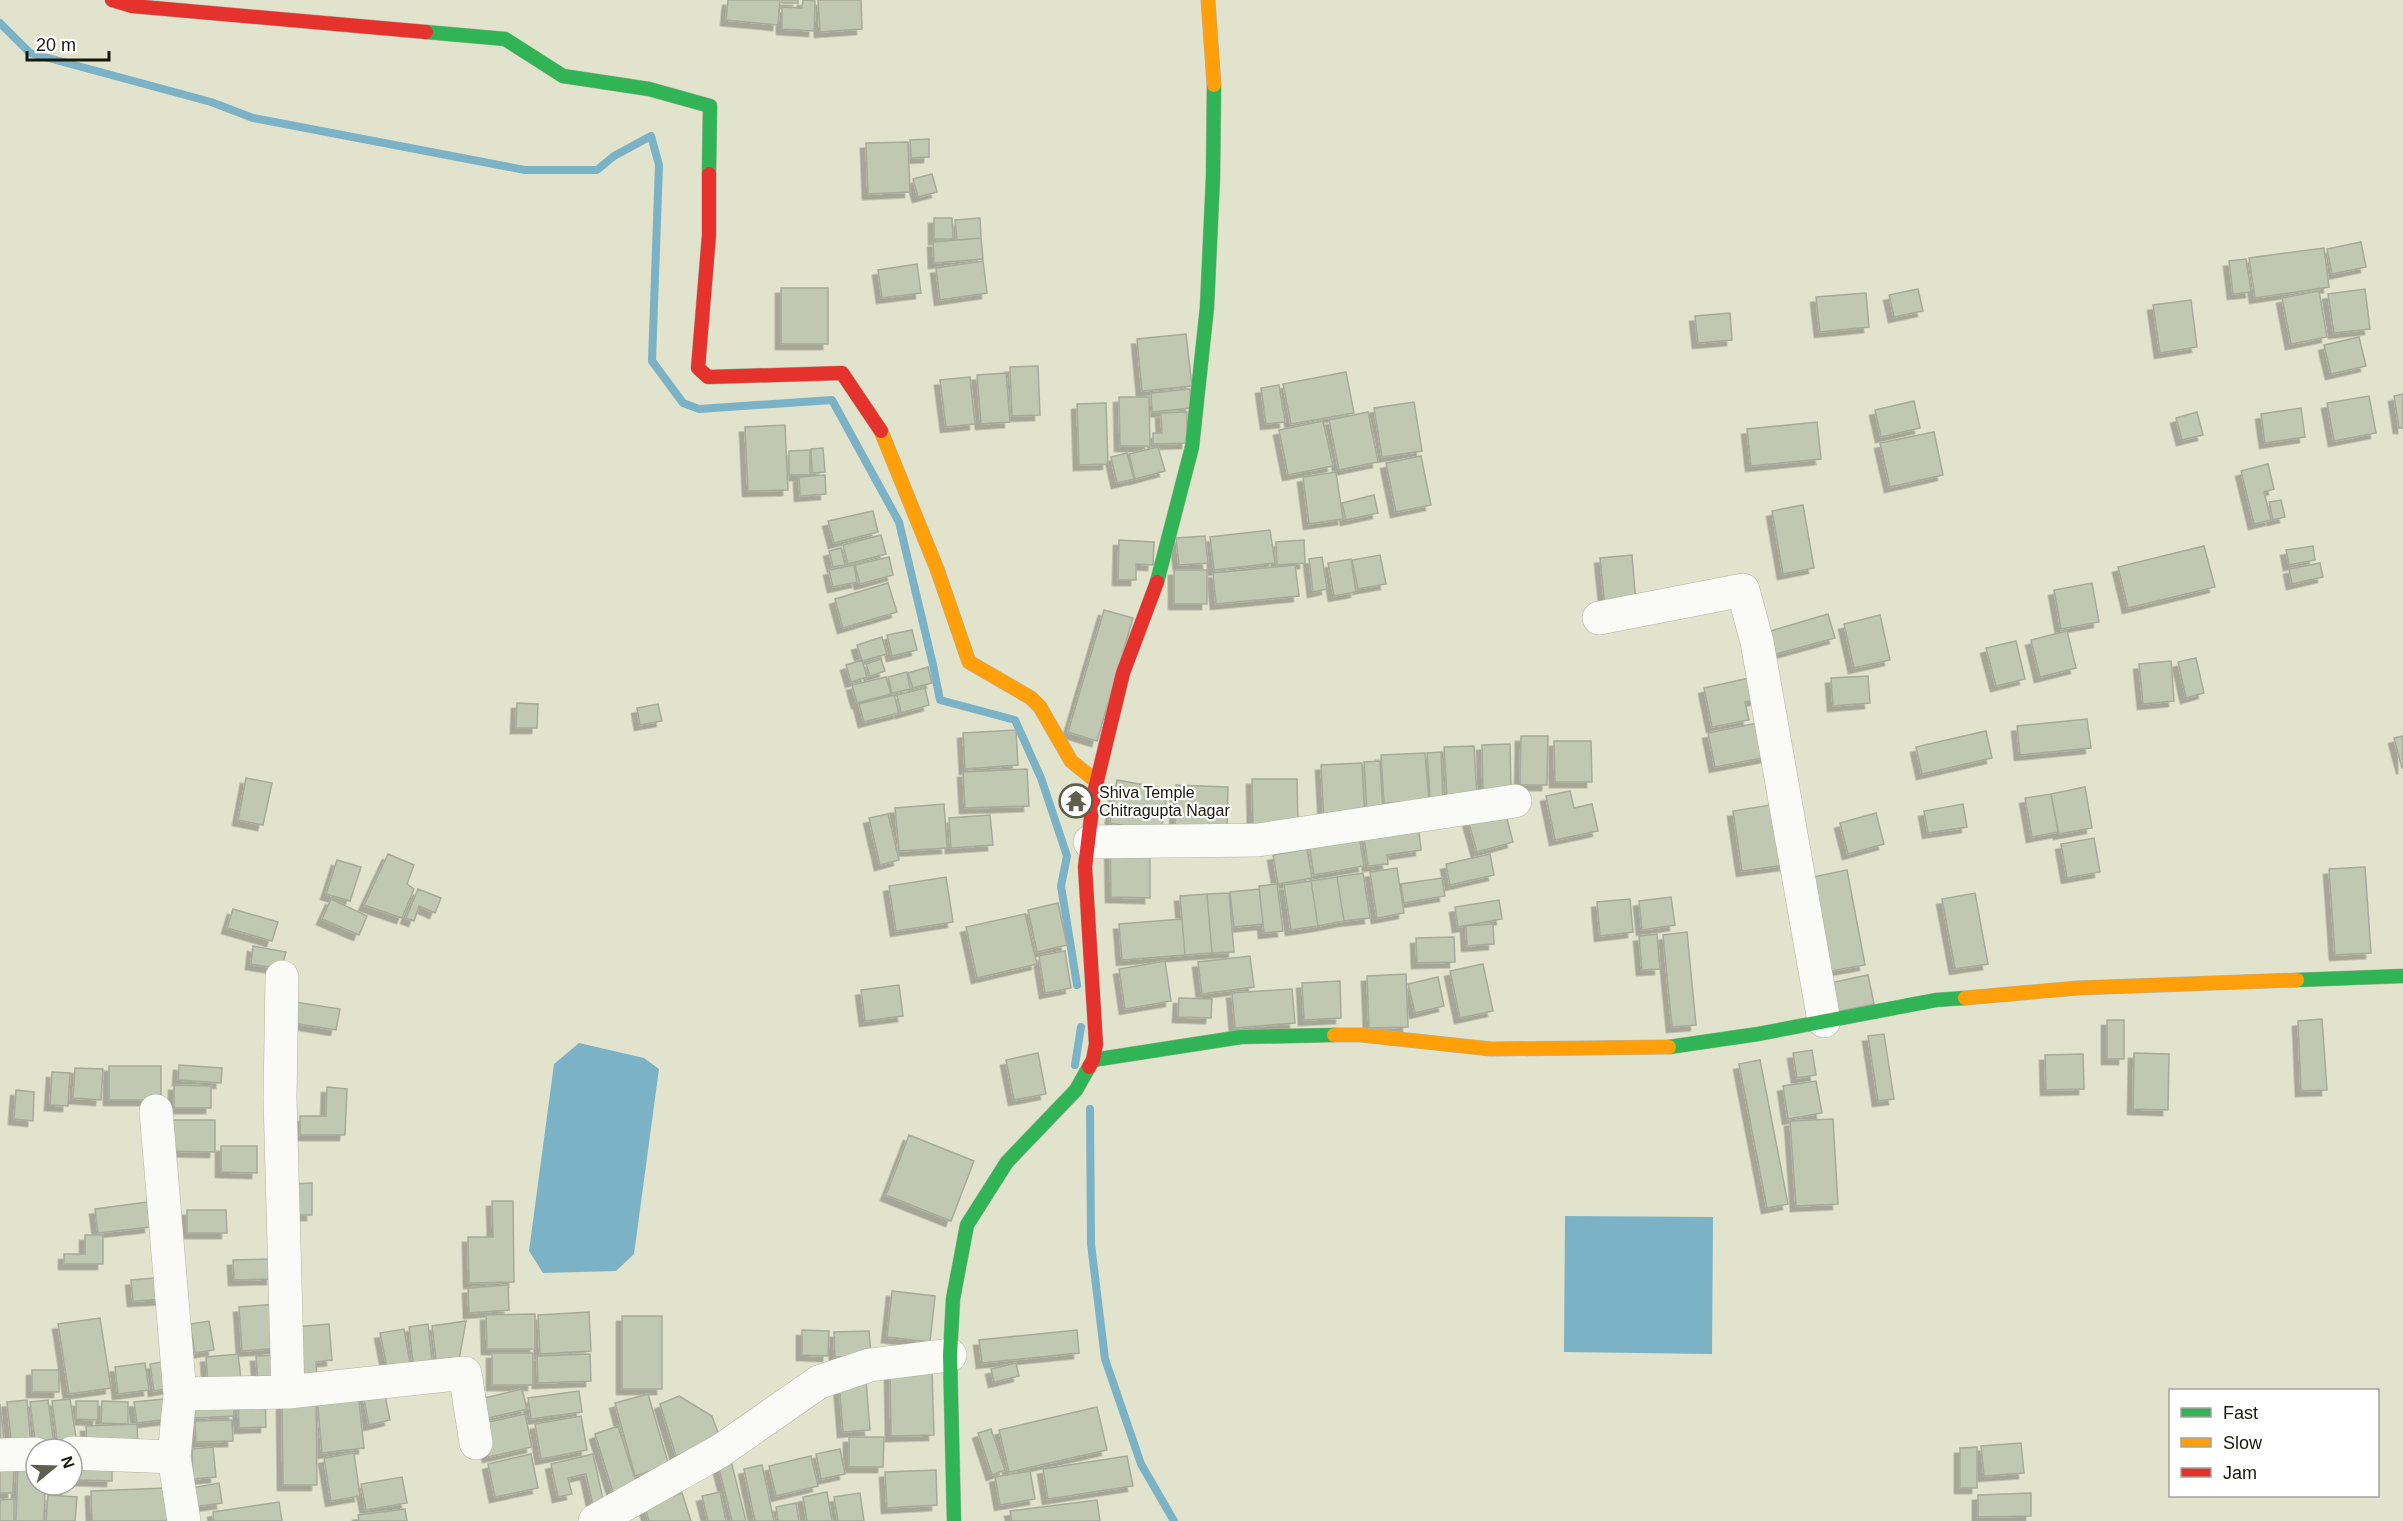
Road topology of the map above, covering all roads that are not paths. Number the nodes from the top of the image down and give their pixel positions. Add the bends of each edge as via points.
1 (112, 0) edge
2 (1208, 0) edge
3 (1599, 618) dead end
4 (1097, 782) junction
5 (1515, 801) dead end
6 (1090, 843) junction
7 (2403, 976) edge
8 (282, 977) dead end
9 (1824, 1021) junction
10 (1093, 1060) junction
11 (156, 1111) dead end
12 (950, 1355) junction
13 (288, 1392) junction
14 (180, 1394) junction
15 (476, 1443) dead end
16 (84, 1453) edge
17 (24, 1454) edge
18 (0, 1455) edge
19 (174, 1457) junction
20 (184, 1521) edge
21 (595, 1521) edge
22 (954, 1521) edge

1 - 4 street via 132,6 505,39 563,76 649,89 710,106 709,235 698,368 708,376 842,373 882,433 937,569 969,662 1031,698 1071,761
2 - 4 street via 1214,72 1213,177 1207,307 1192,447 1158,579 1123,673
3 - 9 street via 1743,590 1758,642
4 - 6 street
5 - 6 street via 1258,840
6 - 10 street via 1085,867 1096,1044
7 - 9 street via 2078,988 1936,1000
8 - 13 street via 280,1110
9 - 10 street via 1666,1047 1491,1049 1361,1035 1241,1037
10 - 12 street via 1077,1090 1007,1162 967,1225 953,1299
11 - 14 street
12 - 21 street via 870,1365 819,1382 720,1451
12 - 22 street
13 - 14 street
13 - 15 street via 465,1373
14 - 19 street
16 - 19 street
17 - 18 street
19 - 20 street

